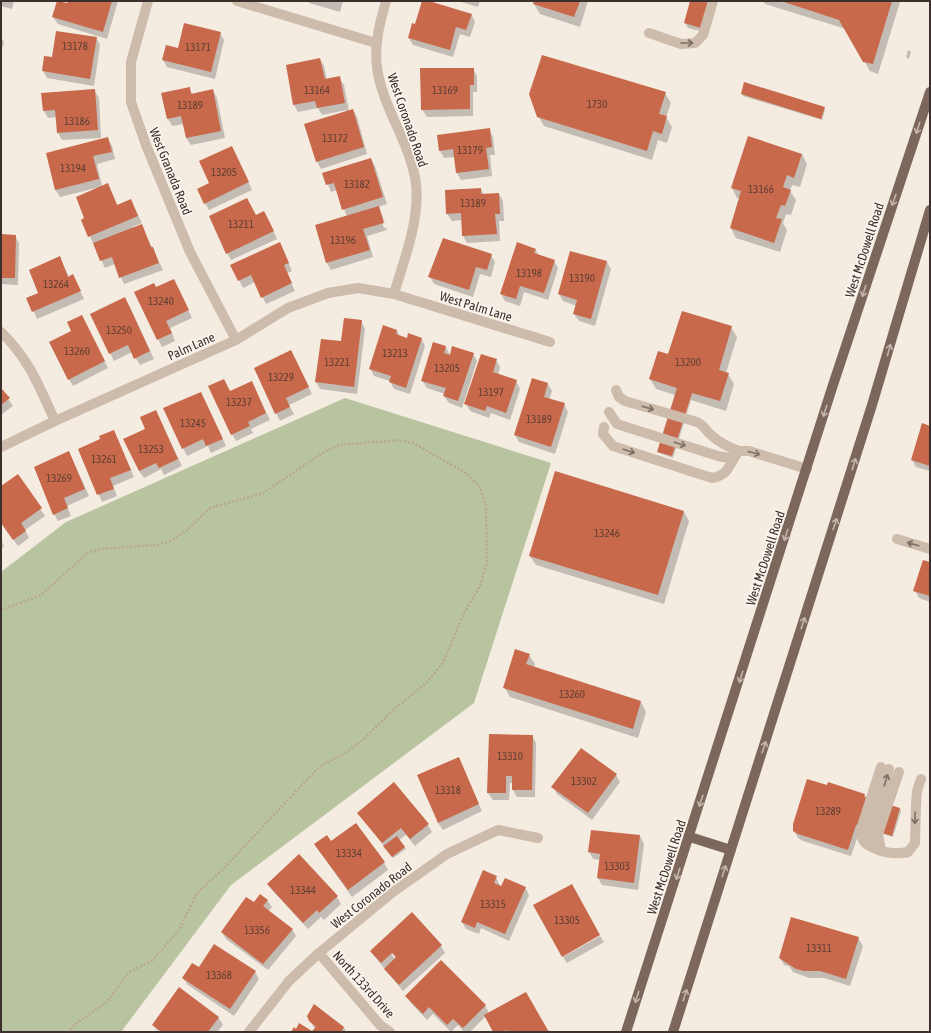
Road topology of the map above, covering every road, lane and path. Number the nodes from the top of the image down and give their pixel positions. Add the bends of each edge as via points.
1 (148, 1) edge
2 (237, 1) edge
3 (386, 1) edge
4 (713, 1) edge
5 (649, 33) dead end
6 (376, 43) junction
7 (930, 92) edge
8 (930, 210) edge
9 (394, 294) junction
10 (1, 332) edge
11 (236, 340) junction
12 (550, 342) dead end
13 (616, 390) dead end
14 (609, 412) dead end
15 (55, 420) junction
16 (604, 427) dead end
17 (1, 447) edge
18 (737, 454) junction
19 (807, 469) junction
20 (897, 539) dead end
21 (930, 549) edge
22 (1, 610) edge
23 (922, 780) dead end
24 (690, 837) junction
25 (538, 838) dead end
26 (731, 850) junction
27 (878, 850) junction
28 (319, 953) junction
29 (69, 1032) edge
30 (249, 1032) edge
31 (390, 1032) edge
32 (626, 1032) edge
33 (673, 1032) edge

1 - 11 street, West Granada Road via 131,62 131,102 190,252
2 - 6 street
3 - 6 street, West Coronado Road
5 -> 4 street via 681,44 695,43 703,35
6 - 9 street, West Coronado Road via 377,67 384,92 416,184 416,212
7 -> 19 main road, West McDowell Road
26 -> 8 main road via 885,365
9 - 11 street, Palm Lane via 358,288 328,293 288,308
9 - 12 street, West Palm Lane
10 - 15 street via 17,348 36,377
11 - 15 street, Palm Lane
13 -> 18 street via 619,397 625,401 697,422 722,445
14 -> 18 street via 617,424 718,456 729,458
15 - 17 street, Palm Lane
16 -> 18 street via 603,434 613,446 712,478 721,477
18 -> 19 street via 749,451
19 -> 24 main road, West McDowell Road
21 -> 20 street
22 - 29 path via 41,595 88,553 100,549 158,545 171,541 186,531 210,508 263,493 339,445 399,440 413,443 466,473 480,487 486,507 488,562 480,586 464,613 443,663 426,684 393,710 364,739 347,752 319,767 197,893 179,930 153,960 128,973 107,1002 74,1025
23 -> 27 street via 917,791 915,843 908,852 897,855
24 - 26 main road
24 -> 32 main road, West McDowell Road
25 - 28 street, West Coronado Road via 498,830 447,854 393,892
33 -> 26 main road
27 -> 27 street via 866,845 861,830 890,769 878,834
28 - 30 street, West Coronado Road via 289,980
28 - 31 street, North 133rd Drive via 380,1025

